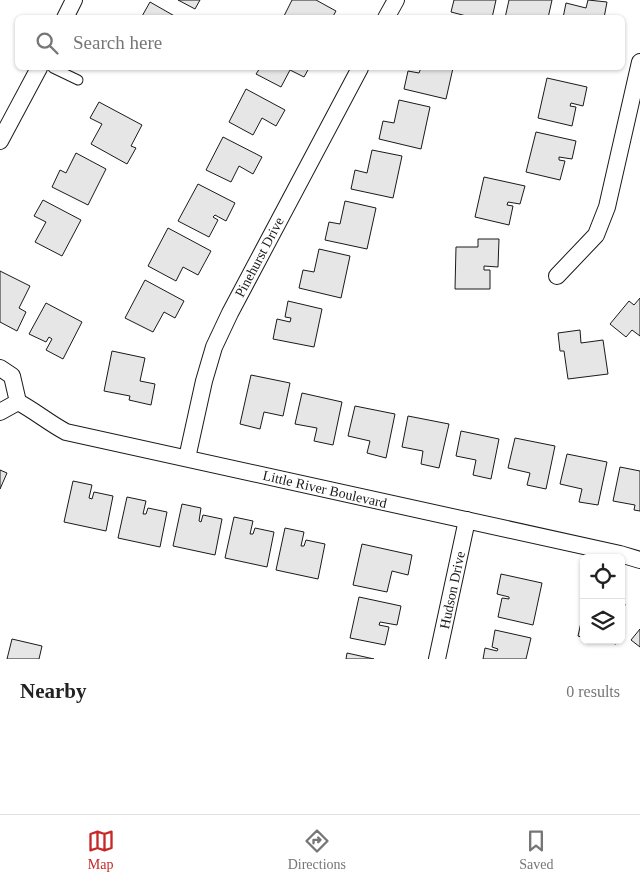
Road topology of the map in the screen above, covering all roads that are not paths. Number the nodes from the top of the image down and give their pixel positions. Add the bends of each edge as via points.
1 (74, 0) edge
2 (396, 0) edge
3 (66, 15) edge
4 (388, 15) edge
5 (640, 62) edge
6 (38, 70) edge
7 (57, 70) edge
8 (359, 70) edge
9 (78, 80) dead end
10 (0, 141) edge
11 (557, 276) dead end
12 (0, 368) edge
13 (18, 402) junction
14 (0, 412) edge
15 (187, 458) junction
16 (467, 520) junction
17 (640, 560) edge
18 (437, 659) edge

1 - 3 street
2 - 4 street
5 - 11 street via 607,207 596,235
6 - 10 street
7 - 9 lane
8 - 15 street, Pinehurst Drive via 214,346
12 - 13 street via 12,376
13 - 14 street
13 - 15 street, Little River Boulevard via 66,432
15 - 16 street, Little River Boulevard
16 - 17 street, Little River Boulevard
16 - 18 street, Hudson Drive

